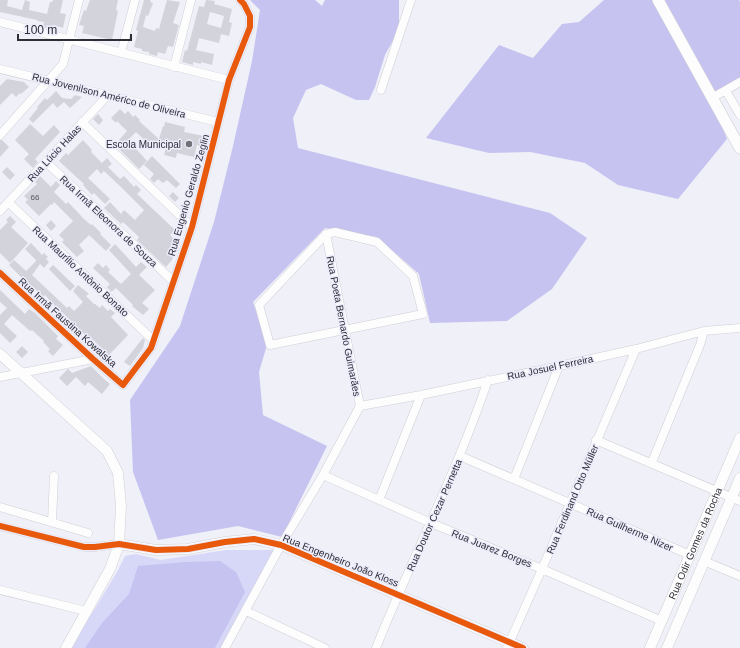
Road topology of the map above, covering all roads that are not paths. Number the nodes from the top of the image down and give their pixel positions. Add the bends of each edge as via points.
1 (79, 0) edge
2 (135, 0) edge
3 (191, 0) edge
4 (411, 0) edge
5 (658, 0) edge
6 (242, 2) edge
7 (0, 22) edge
8 (69, 40) junction
9 (121, 53) junction
10 (174, 66) junction
11 (0, 69) edge
12 (48, 80) junction
13 (229, 80) junction
14 (740, 82) edge
15 (381, 90) dead end
16 (726, 90) junction
17 (108, 95) junction
18 (712, 98) junction
19 (740, 115) edge
20 (82, 122) junction
21 (218, 122) junction
22 (0, 135) edge
23 (740, 148) edge
24 (46, 162) junction
25 (8, 202) junction
26 (0, 211) edge
27 (192, 227) junction
28 (326, 234) junction
29 (0, 273) edge
30 (173, 281) junction
31 (740, 328) edge
32 (345, 330) junction
33 (704, 331) junction
34 (153, 340) junction
35 (636, 349) junction
36 (0, 354) edge
37 (93, 359) junction
38 (559, 366) junction
39 (20, 372) junction
40 (0, 377) edge
41 (488, 380) junction
42 (123, 385) joint
43 (421, 395) junction
44 (360, 406) junction
45 (740, 438) edge
46 (596, 440) junction
47 (460, 456) junction
48 (652, 462) junction
49 (323, 475) junction
50 (54, 476) dead end
51 (740, 478) edge
52 (514, 479) junction
53 (718, 491) junction
54 (736, 499) edge
55 (379, 500) junction
56 (570, 502) junction
57 (0, 507) edge
58 (52, 522) junction
59 (431, 523) junction
60 (0, 526) edge
61 (88, 533) dead end
62 (119, 544) junction
63 (281, 545) junction
64 (690, 555) junction
65 (704, 561) junction
66 (542, 569) junction
67 (740, 576) edge
68 (0, 590) edge
69 (398, 594) junction
70 (86, 611) junction
71 (246, 611) junction
72 (662, 621) junction
73 (508, 645) edge
74 (66, 648) edge
75 (225, 648) edge
76 (325, 648) edge
77 (376, 648) edge
78 (523, 648) edge
79 (650, 648) edge
80 (667, 648) edge

1 - 8 street
2 - 9 street
3 - 10 street
4 - 15 street
5 - 18 main road
6 - 13 street, Rua Eugenio Geraldo Zeglin via 250,16 250,27
7 - 8 street
8 - 9 street
8 - 12 street via 63,64
9 - 10 street
10 - 13 street
11 - 12 street, Rua Jovenilson Américo de Oliveira
12 - 17 street, Rua Jovenilson Américo de Oliveira
12 - 22 street
13 - 21 street, Rua Eugenio Geraldo Zeglin
14 - 16 street
16 - 18 street
16 - 19 street
17 - 20 street, Rua Lúcio Halas
17 - 21 street, Rua Jovenilson Américo de Oliveira
18 - 23 main road
20 - 24 street, Rua Lúcio Halas
20 - 27 street
21 - 27 street, Rua Eugenio Geraldo Zeglin
24 - 25 street, Rua Lúcio Halas
24 - 30 street, Rua Irmã Eleonora de Souza
25 - 26 street, Rua Lúcio Halas
25 - 34 street, Rua Maurílio Antônio Bonato
27 - 30 street, Rua Eugenio Geraldo Zeglin
28 - 32 street, Rua Poeta Bernardo Guimarães
28 - 32 street via 259,306 270,345
28 - 32 street via 335,232 377,242 413,276 423,314
29 - 37 street, Rua Irmã Faustina Kowalska
30 - 34 street, Rua Eugenio Geraldo Zeglin
31 - 33 street, Rua Josuel Ferreira
32 - 44 street, Rua Poeta Bernardo Guimarães
33 - 35 street, Rua Josuel Ferreira
33 - 48 street
34 - 42 street, Rua Eugenio Geraldo Zeglin via 151,348
35 - 38 street, Rua Josuel Ferreira
35 - 46 street, Rua Ferdinand Otto Müller
36 - 39 street
37 - 39 street
37 - 42 street, Rua Irmã Faustina Kowalska
38 - 41 street, Rua Josuel Ferreira
38 - 52 street
39 - 40 street
39 - 62 street via 107,451 118,473 121,506
41 - 43 street, Rua Josuel Ferreira
41 - 47 street, Rua Doutor Cezar Pernetta
43 - 44 street, Rua Josuel Ferreira
43 - 55 street
44 - 49 street, Rua Poeta Bernardo Guimarães
45 - 53 street, Rua Odir Gomes da Rocha
46 - 48 street
46 - 56 street, Rua Ferdinand Otto Müller
47 - 52 street, Rua Guilherme Nizer
47 - 59 street, Rua Doutor Cezar Pernetta
48 - 53 street
49 - 55 street, Rua Juarez Borges
49 - 63 street, Rua Poeta Bernardo Guimarães
50 - 58 street
51 - 54 street, Rua Odir Gomes da Rocha
52 - 56 street, Rua Guilherme Nizer
53 - 54 street
53 - 64 street, Rua Odir Gomes da Rocha
54 - 65 street, Rua Odir Gomes da Rocha
55 - 59 street, Rua Juarez Borges
56 - 64 street, Rua Guilherme Nizer
56 - 66 street, Rua Ferdinand Otto Müller
57 - 58 street
58 - 61 street
59 - 66 street, Rua Juarez Borges
59 - 69 street, Rua Doutor Cezar Pernetta
60 - 62 street, Rua Engenheiro João Kloss via 84,547
62 - 63 street, Rua Engenheiro João Kloss via 162,550 188,549 254,539
62 - 70 street via 110,569
63 - 69 street, Rua Engenheiro João Kloss
63 - 71 street, Rua Poeta Bernardo Guimarães
64 - 72 street, Rua Odir Gomes da Rocha
65 - 67 street
65 - 80 street, Rua Odir Gomes da Rocha
66 - 72 street, Rua Juarez Borges
66 - 73 street, Rua Ferdinand Otto Müller
68 - 70 street
69 - 73 street, Rua Engenheiro João Kloss
69 - 77 street, Rua Doutor Cezar Pernetta
70 - 74 street
71 - 75 street, Rua Poeta Bernardo Guimarães
71 - 76 street
72 - 79 street, Rua Odir Gomes da Rocha
73 - 78 street, Rua Engenheiro João Kloss

